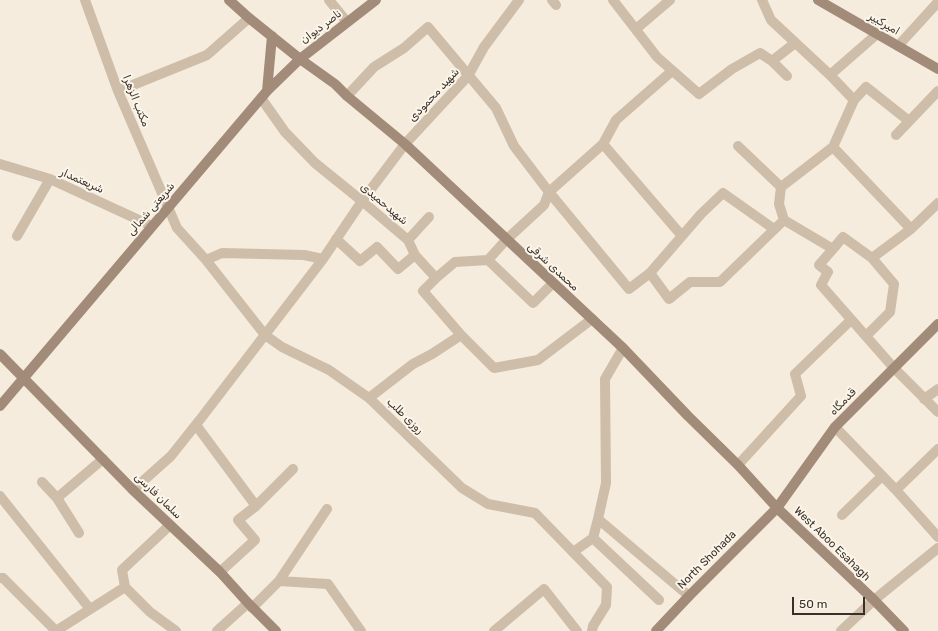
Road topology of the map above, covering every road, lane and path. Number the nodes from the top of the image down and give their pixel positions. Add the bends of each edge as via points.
1 (85, 0) edge
2 (229, 0) edge
3 (329, 0) edge
4 (376, 0) edge
5 (518, 0) edge
6 (613, 0) edge
7 (670, 0) edge
8 (762, 0) edge
9 (818, 0) edge
10 (938, 2) edge
11 (249, 18) junction
12 (348, 22) junction
13 (636, 30) junction
14 (877, 34) junction
15 (272, 36) junction
16 (795, 43) junction
17 (898, 46) junction
18 (300, 59) junction
19 (772, 61) junction
20 (938, 69) edge
21 (672, 71) junction
22 (830, 75) junction
23 (468, 76) junction
24 (787, 76) dead end
25 (118, 91) junction
26 (938, 91) edge
27 (264, 94) junction
28 (347, 96) junction
29 (854, 100) junction
30 (910, 121) junction
31 (896, 135) dead end
32 (405, 144) junction
33 (603, 144) junction
34 (738, 146) dead end
35 (833, 147) junction
36 (0, 164) edge
37 (50, 179) junction
38 (781, 187) junction
39 (549, 192) junction
40 (362, 201) junction
41 (938, 202) edge
42 (168, 208) junction
43 (429, 217) dead end
44 (784, 220) junction
45 (152, 226) junction
46 (774, 229) junction
47 (911, 229) junction
48 (17, 236) dead end
49 (682, 236) junction
50 (336, 239) junction
51 (408, 240) junction
52 (506, 240) junction
53 (833, 249) junction
54 (416, 255) junction
55 (323, 258) junction
56 (872, 258) junction
57 (206, 260) junction
58 (488, 260) junction
59 (650, 273) junction
60 (436, 278) junction
61 (553, 283) junction
62 (592, 319) junction
63 (851, 320) junction
64 (938, 324) edge
65 (265, 335) junction
66 (461, 335) junction
67 (866, 336) junction
68 (623, 348) junction
69 (0, 354) edge
70 (893, 367) junction
71 (24, 379) junction
72 (938, 389) edge
73 (369, 398) junction
74 (924, 399) junction
75 (0, 406) edge
76 (938, 412) edge
77 (196, 424) junction
78 (835, 427) junction
79 (938, 449) edge
80 (103, 459) junction
81 (738, 465) junction
82 (292, 469) dead end
83 (882, 476) junction
84 (42, 482) dead end
85 (133, 490) junction
86 (896, 490) junction
87 (0, 496) edge
88 (57, 498) junction
89 (256, 506) junction
90 (777, 508) junction
91 (327, 509) dead end
92 (842, 515) dead end
93 (598, 518) junction
94 (170, 525) junction
95 (79, 533) dead end
96 (938, 537) edge
97 (593, 538) junction
98 (938, 548) edge
99 (573, 552) junction
100 (220, 572) junction
101 (0, 578) edge
102 (279, 581) junction
103 (125, 587) junction
104 (689, 596) junction
105 (659, 600) dead end
106 (874, 600) junction
107 (250, 606) junction
108 (90, 609) junction
109 (56, 631) edge
110 (176, 631) edge
111 (218, 631) edge
112 (276, 631) edge
113 (361, 631) edge
114 (494, 631) edge
115 (577, 631) edge
116 (592, 631) edge
117 (656, 631) edge
118 (842, 631) edge
119 (904, 631) edge

1 - 25 street, مکتب الزهرا
2 - 11 main road, محمدی شرقی
3 - 12 street
4 - 12 main road, ناصر دیوان
5 - 23 street, شهید محمودی via 484,47
6 - 13 street
7 - 13 street
8 - 16 street via 771,20
9 - 14 main road, امیرکبیر
10 - 17 street
11 - 15 main road, محمدی شرقی
11 - 25 street via 207,54
12 - 18 main road, ناصر دیوان
13 - 21 street via 657,57
14 - 17 main road, امیرکبیر
14 - 22 street
15 - 18 main road, محمدی شرقی
15 - 27 main road
16 - 19 street
16 - 22 street
17 - 20 main road, امیرکبیر
18 - 27 main road, شریعتی شمالی
18 - 28 main road, محمدی شرقی via 336,84
19 - 21 street via 760,53 732,69 699,94
19 - 24 street
21 - 33 street via 616,120
22 - 29 street
23 - 28 street via 428,27 404,48 374,67
23 - 32 street, شهید محمودی
23 - 39 street via 496,108 514,146
25 - 42 street, مکتب الزهرا
26 - 30 street
27 - 40 street, شهیدحمیدی via 285,132 315,163
27 - 42 main road, شریعتی شمالی
28 - 32 main road, محمدی شرقی
29 - 30 street via 866,87
29 - 35 street
30 - 31 street
32 - 40 street, شهید محمودی
32 - 52 main road, محمدی شرقی
33 - 39 street
33 - 49 street
34 - 38 street
35 - 38 street
35 - 47 street
36 - 37 street, شریعتمدار
37 - 45 street, شریعتمدار
37 - 48 street
38 - 44 street via 779,204
39 - 52 street via 544,205
39 - 59 street via 629,289
40 - 50 street, شهید محمودی
40 - 51 street, شهیدحمیدی
41 - 47 street
42 - 45 main road, شریعتی شمالی
42 - 57 street, روزی طلب via 177,228
43 - 51 street
44 - 46 street
44 - 53 street
45 - 71 main road, شریعتی شمالی
46 - 49 street via 723,193
46 - 59 street via 720,282 690,282 669,300
47 - 56 street
49 - 59 street
50 - 54 street via 360,261 377,247 398,269
50 - 55 street, شهید محمودی
51 - 54 street, شهیدحمیدی
52 - 58 street
52 - 61 main road, محمدی شرقی
53 - 56 street via 843,237
53 - 63 street via 819,264 828,272 821,285
54 - 60 street, شهیدحمیدی
55 - 57 street via 304,255 222,253
55 - 65 street, شهید محمودی
56 - 67 street via 894,284 890,312
57 - 65 street, روزی طلب
58 - 60 street via 455,262
58 - 61 street via 533,303
60 - 66 street via 423,291
61 - 62 main road, محمدی شرقی
62 - 66 street via 538,360 494,368
62 - 68 main road, محمدی شرقی
63 - 67 street
63 - 81 street via 795,374 801,396
64 - 70 main road, قدمگاه
65 - 73 street, روزی طلب via 282,347 329,370
65 - 77 street, شهید محمودی
66 - 73 street via 413,364
67 - 70 street
68 - 81 main road, محمدی شرقی
68 - 93 street via 605,379 606,483
69 - 71 main road, سلمان فارسی
70 - 74 street
70 - 78 main road, قدمگاه
71 - 75 main road, شریعتی شمالی
71 - 80 main road, سلمان فارسی
72 - 74 street
73 - 99 street, روزی طلب via 462,488 488,504 535,513
74 - 76 street
77 - 85 street, شهید محمودی via 170,456
77 - 89 street
78 - 83 street
78 - 90 main road, قدمگاه
79 - 86 street
80 - 85 main road, سلمان فارسی
80 - 88 street
81 - 90 main road, محمدی شرقی
82 - 89 street
83 - 86 street
83 - 92 street
84 - 88 street
85 - 94 main road, سلمان فارسی
86 - 96 street
87 - 108 street
88 - 95 street
89 - 100 street via 238,520 255,540
90 - 104 main road, North Shohada
90 - 106 main road, West Aboo Esahagh
91 - 102 street
93 - 97 street
93 - 104 street
94 - 100 main road, سلمان فارسی
94 - 103 street via 122,570
97 - 99 street
97 - 105 street
98 - 106 street
99 - 116 street, روزی طلب via 607,587 606,605
100 - 107 main road, سلمان فارسی
101 - 109 street via 3,578
102 - 107 street
102 - 113 street via 328,584
103 - 108 street
103 - 110 street via 150,612
104 - 117 main road, North Shohada
106 - 118 street
106 - 119 main road, West Aboo Esahagh
107 - 111 street
107 - 112 main road, سلمان فارسی
108 - 109 street
114 - 115 street via 544,589

